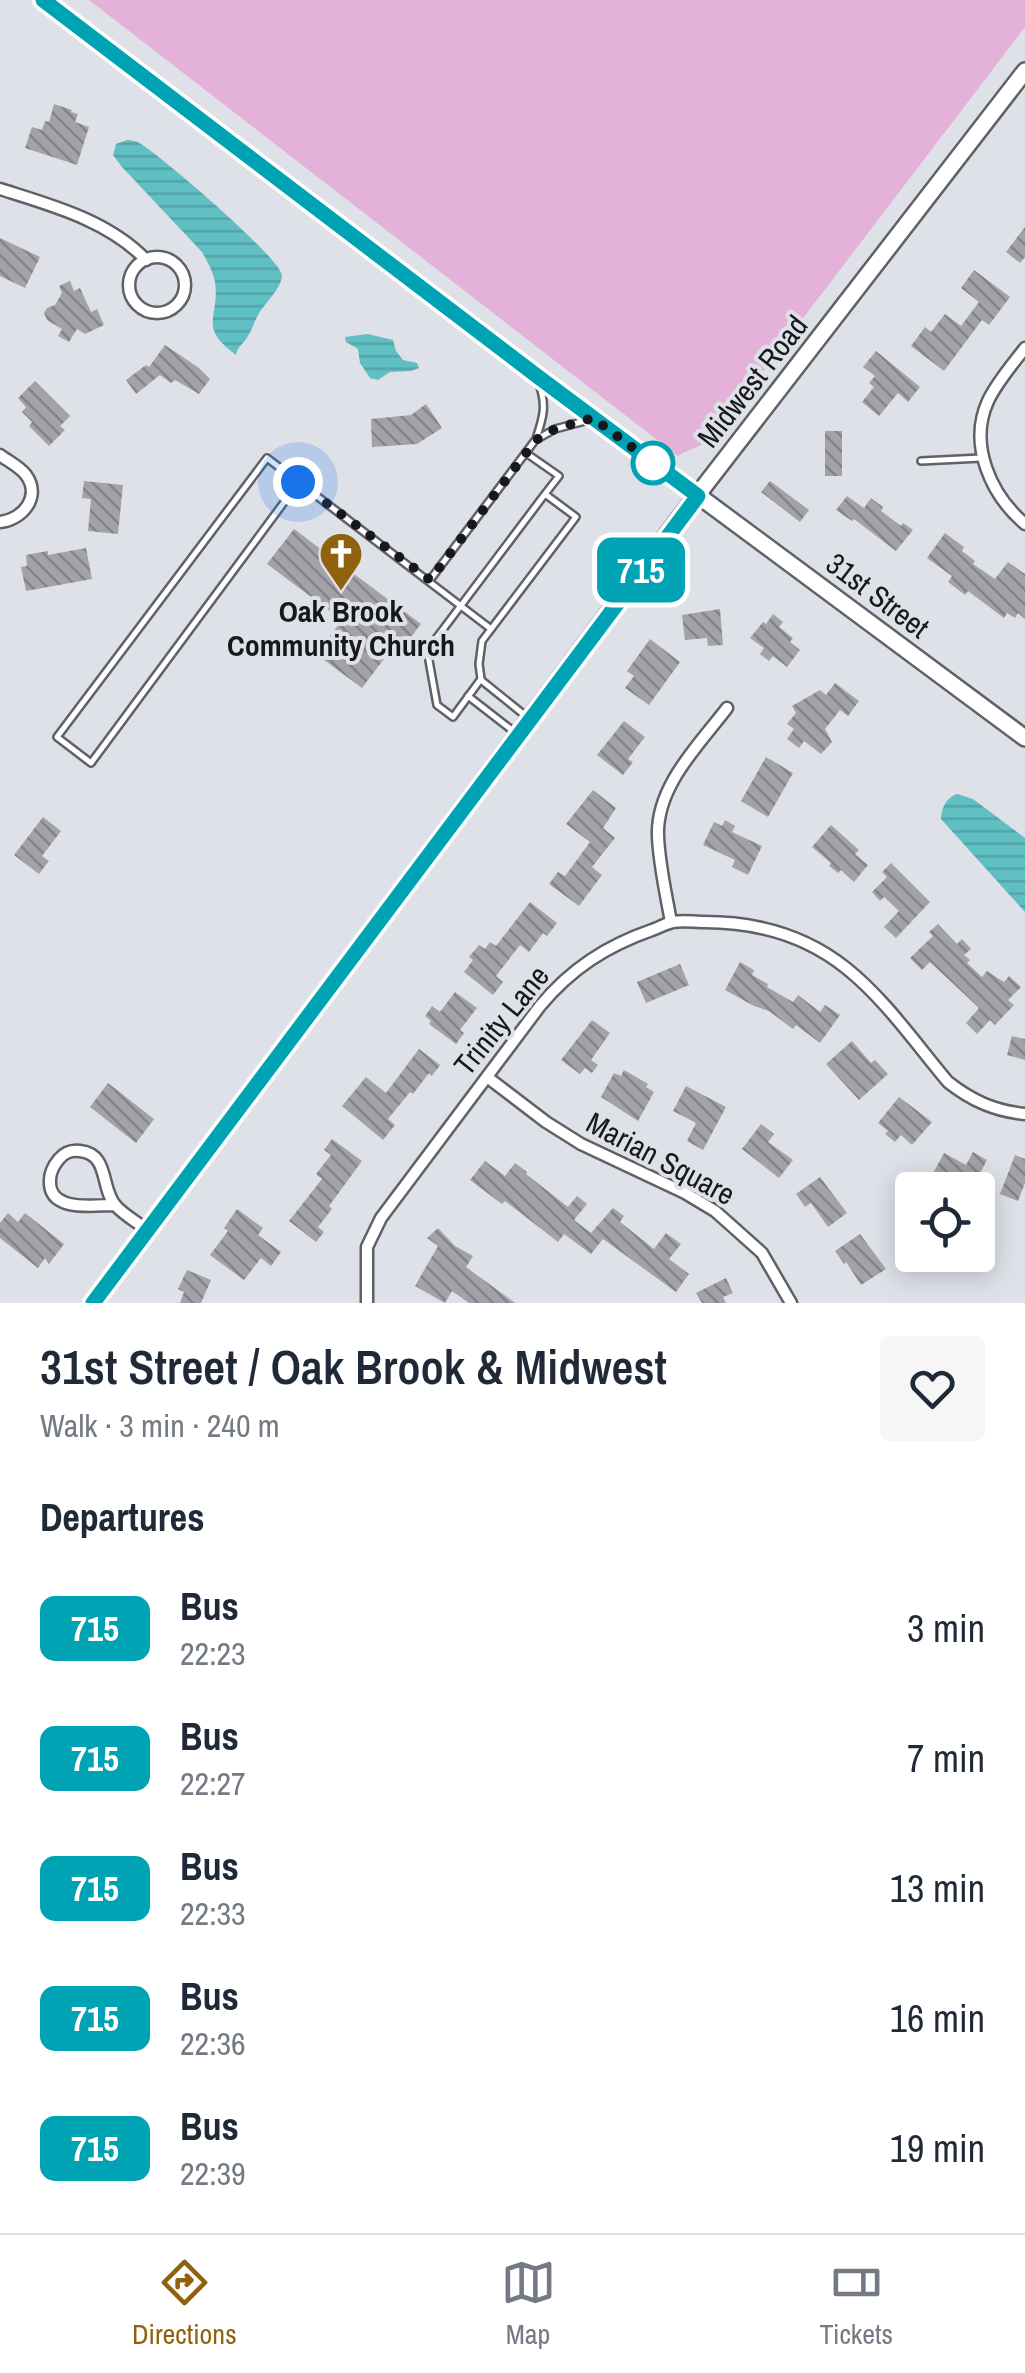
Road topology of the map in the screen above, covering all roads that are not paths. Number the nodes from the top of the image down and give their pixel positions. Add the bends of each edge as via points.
1 (43, 0) edge
2 (1025, 71) edge
3 (0, 189) edge
4 (146, 260) junction
5 (1025, 348) edge
6 (537, 376) junction
7 (593, 418) junction
8 (536, 440) junction
9 (526, 453) junction
10 (0, 454) edge
11 (984, 458) junction
12 (922, 461) dead end
13 (298, 482) junction
14 (546, 494) junction
15 (698, 496) junction
16 (0, 522) edge
17 (1025, 524) edge
18 (430, 580) junction
19 (461, 606) junction
20 (492, 628) junction
21 (481, 680) junction
22 (468, 696) junction
23 (727, 708) dead end
24 (530, 719) junction
25 (518, 734) junction
26 (1025, 738) edge
27 (671, 922) junction
28 (487, 1076) junction
29 (1025, 1114) edge
30 (114, 1205) junction
31 (147, 1230) junction
32 (93, 1303) edge
33 (366, 1303) edge
34 (790, 1303) edge

1 - 6 main road, 31st Street
2 - 15 main road, Midwest Road
3 - 4 street via 88,220
4 - 4 street via 169,260 180,270 184,292 170,310 148,311 132,296 130,279
5 - 11 street via 986,405
6 - 7 main road, 31st Street
6 - 8 lane via 544,400
7 - 8 lane
7 - 15 main road, 31st Street
8 - 9 lane
9 - 14 lane via 559,476
9 - 18 lane
10 - 16 street via 31,488 23,514
11 - 12 lane
11 - 17 street via 993,487
13 - 13 lane via 267,458 57,737 91,763
13 - 18 lane
14 - 19 lane
14 - 20 lane via 576,517
15 - 24 main road, Midwest Road
15 - 26 main road, 31st Street
18 - 19 lane
19 - 20 lane
19 - 22 lane via 428,656 437,705 452,718
20 - 21 lane via 480,649
21 - 22 lane
21 - 24 lane
22 - 25 lane
23 - 27 street via 667,790 660,812
24 - 25 main road, Midwest Road
25 - 31 main road, Midwest Road
27 - 28 street, Trinity Lane via 606,949 572,972
27 - 29 street, Trinity Lane via 748,924 821,950 863,983 948,1082 995,1109
28 - 33 street, Trinity Lane via 372,1232
28 - 34 street, Marian Square via 581,1144 715,1211 762,1253
30 - 30 street via 94,1156 74,1150 58,1160 50,1187 61,1202
30 - 31 street
31 - 32 main road, Midwest Road

